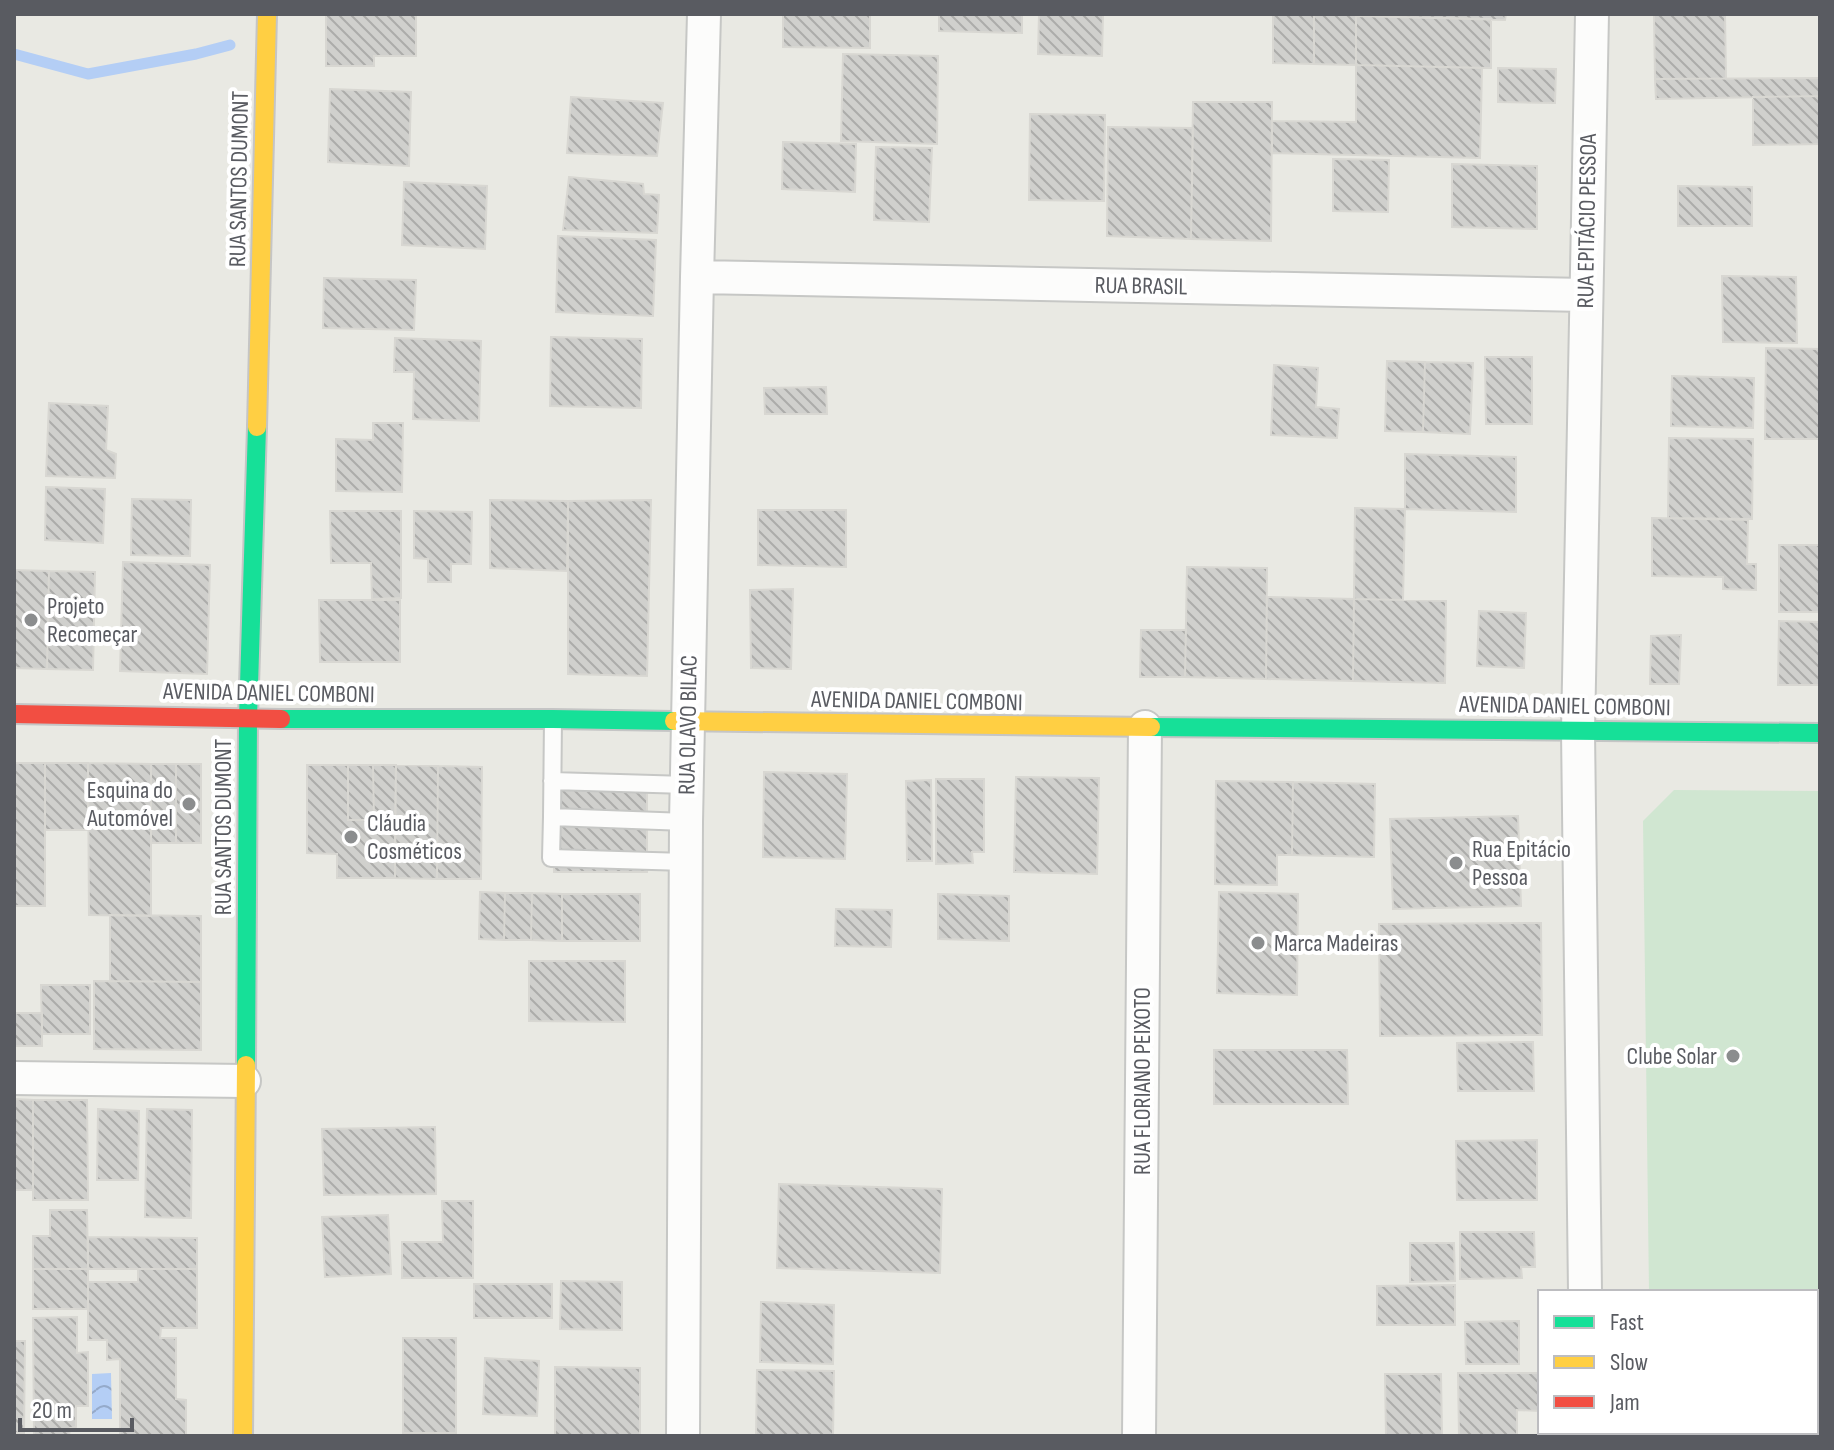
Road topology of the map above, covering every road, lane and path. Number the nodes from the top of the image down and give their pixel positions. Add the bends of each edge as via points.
1 (704, 14) edge
2 (1592, 14) edge
3 (267, 20) edge
4 (697, 277) junction
5 (1585, 295) junction
6 (14, 714) edge
7 (248, 718) junction
8 (553, 719) junction
9 (688, 722) junction
10 (1145, 727) junction
11 (1578, 731) junction
12 (1820, 733) edge
13 (552, 781) junction
14 (687, 785) junction
15 (552, 817) junction
16 (686, 822) junction
17 (686, 862) junction
18 (14, 1078) edge
19 (244, 1081) junction
20 (1585, 1290) edge
21 (243, 1436) edge
22 (683, 1436) edge
23 (1139, 1436) edge

1 - 4 street, RUA OLAVO BILAC
2 - 5 street, RUA EPITÁCIO PESSOA
3 - 7 street, RUA SANTOS DUMONT
4 - 5 street, RUA BRASIL
4 - 9 street, RUA OLAVO BILAC
5 - 11 street, RUA EPITÁCIO PESSOA
6 - 7 street, AVENIDA DANIEL COMBONI
7 - 8 street, AVENIDA DANIEL COMBONI
7 - 19 street, RUA SANTOS DUMONT
8 - 9 street, AVENIDA DANIEL COMBONI
8 - 13 lane
9 - 10 street, AVENIDA DANIEL COMBONI
9 - 14 street, RUA OLAVO BILAC
10 - 11 street, AVENIDA DANIEL COMBONI
10 - 23 street, RUA FLORIANO PEIXOTO
11 - 12 street, AVENIDA DANIEL COMBONI
11 - 20 street, RUA EPITÁCIO PESSOA
13 - 14 lane
13 - 15 lane
14 - 16 street, RUA OLAVO BILAC
15 - 16 lane
15 - 17 lane via 551,858
16 - 17 street, RUA OLAVO BILAC
17 - 22 street, RUA OLAVO BILAC
18 - 19 street
19 - 21 street, RUA SANTOS DUMONT

